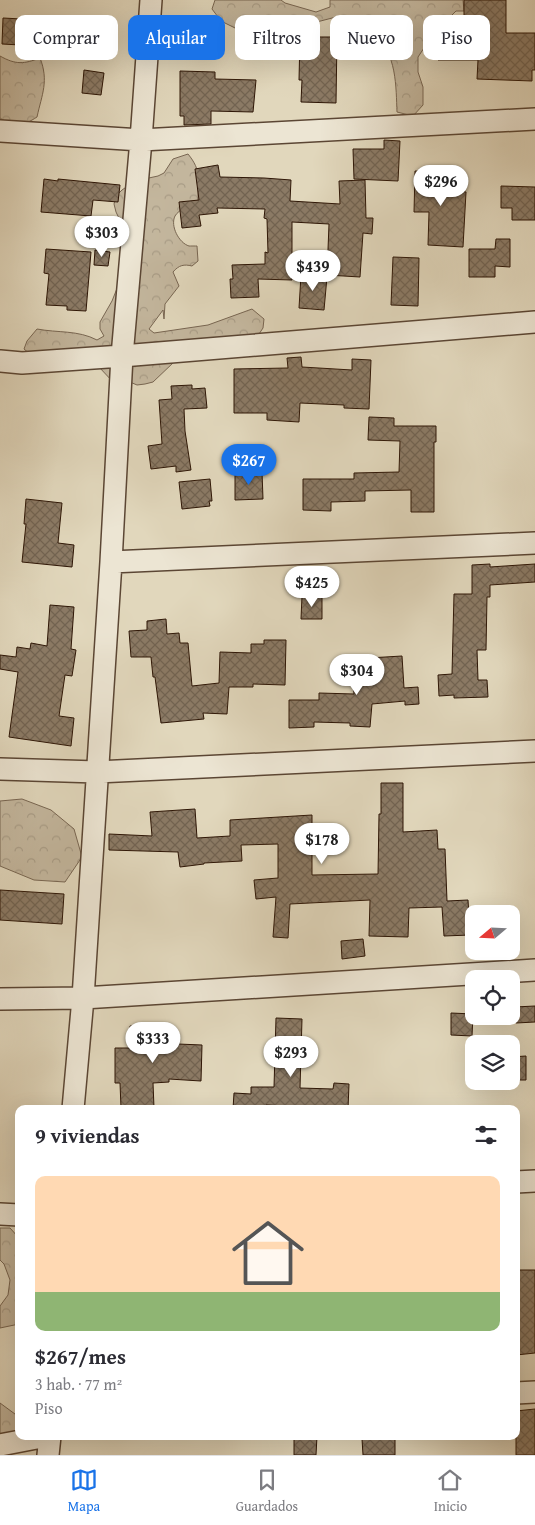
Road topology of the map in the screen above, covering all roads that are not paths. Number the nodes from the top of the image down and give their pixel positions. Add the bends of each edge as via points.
1 (151, 0) edge
2 (535, 119) edge
3 (0, 131) edge
4 (141, 140) junction
5 (535, 322) edge
6 (122, 356) junction
7 (0, 361) edge
8 (535, 543) edge
9 (111, 562) junction
10 (535, 751) edge
11 (0, 769) edge
12 (97, 772) junction
13 (535, 970) edge
14 (83, 998) junction
15 (0, 999) edge
16 (72, 1105) edge
17 (535, 1181) edge
18 (520, 1182) edge
19 (0, 1214) edge
20 (15, 1215) edge
21 (535, 1392) edge
22 (520, 1393) edge
23 (27, 1440) edge
24 (48, 1440) edge
25 (0, 1445) edge
26 (48, 1455) edge

1 - 4 street
2 - 4 street
3 - 4 street
4 - 6 street
5 - 6 street
6 - 7 street via 22,363
6 - 9 street
8 - 9 street
9 - 12 street
10 - 12 street
11 - 12 street
12 - 14 street
13 - 14 street
14 - 15 street
14 - 16 street
17 - 18 street
19 - 20 street
21 - 22 street
23 - 25 street
24 - 26 street

